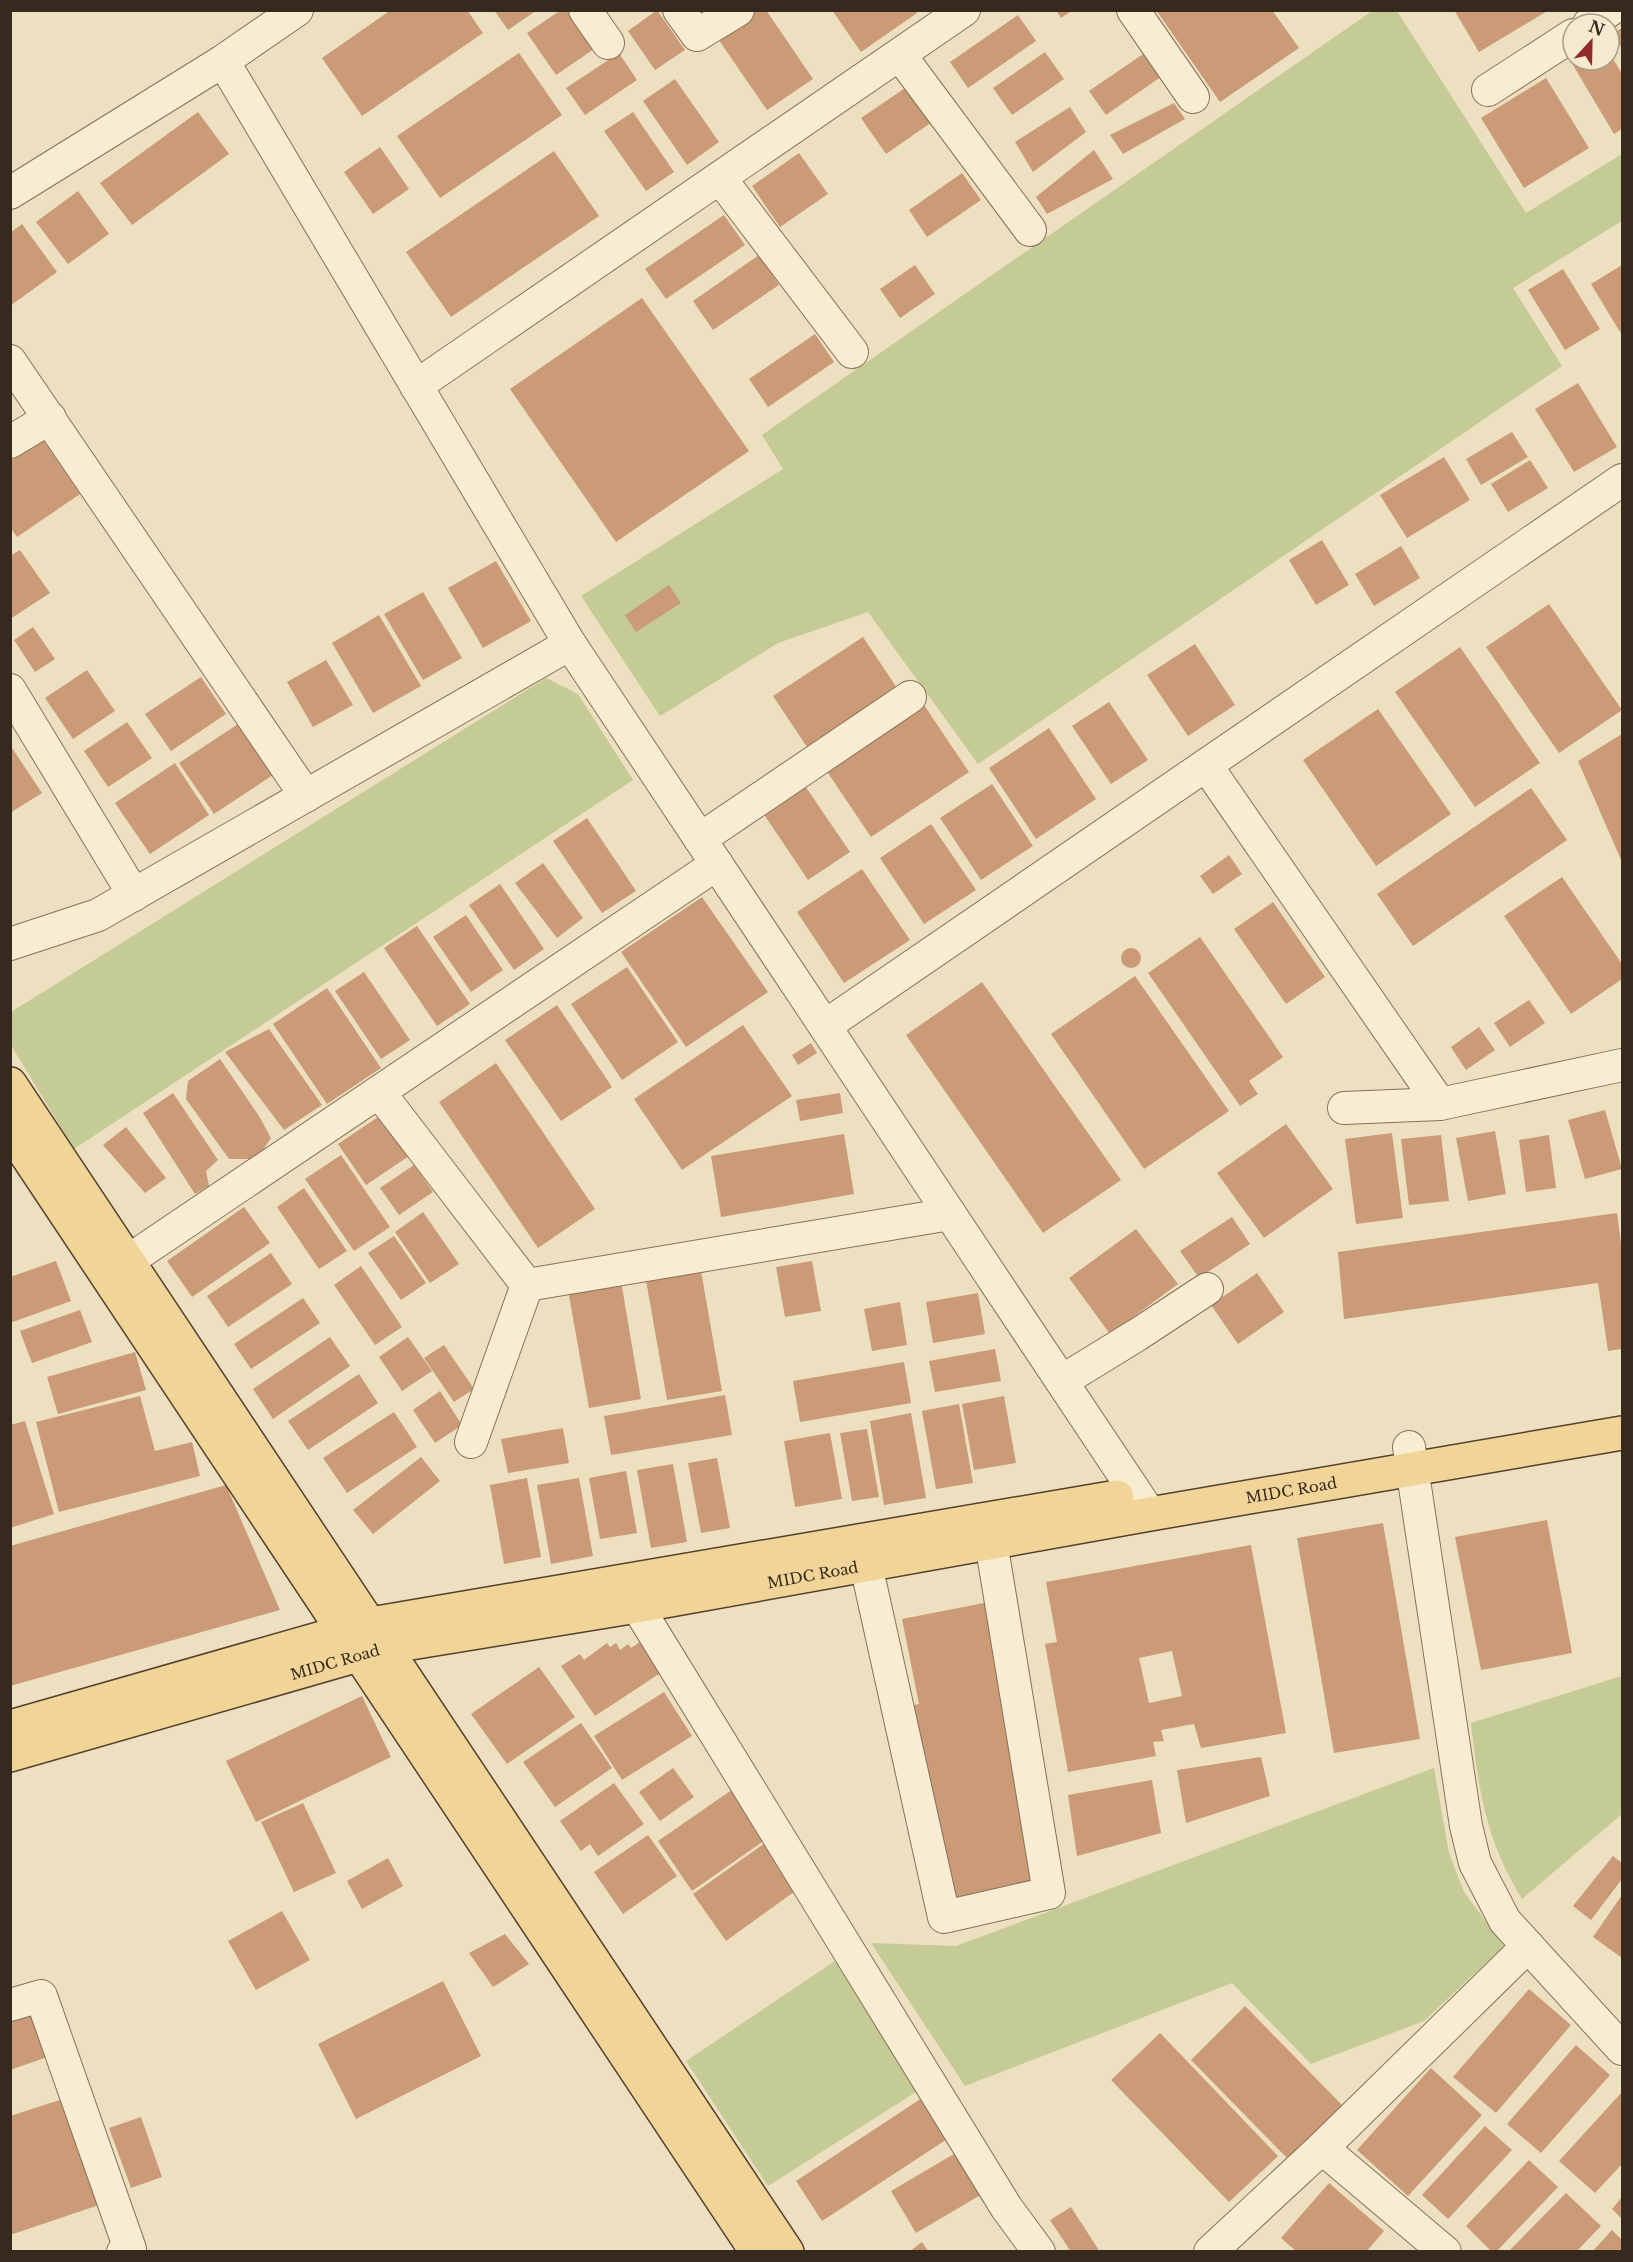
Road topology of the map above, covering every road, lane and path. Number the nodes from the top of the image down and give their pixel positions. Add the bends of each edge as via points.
1 (297, 10) edge
2 (585, 10) edge
3 (679, 10) edge
4 (738, 10) edge
5 (964, 10) edge
6 (1133, 10) edge
7 (1561, 42) edge
8 (608, 43) dead end
9 (900, 54) junction
10 (223, 61) junction
11 (1488, 90) dead end
12 (1193, 97) dead end
13 (720, 178) junction
14 (10, 193) edge
15 (1030, 230) dead end
16 (852, 352) dead end
17 (10, 361) edge
18 (416, 386) junction
19 (50, 418) junction
20 (10, 442) edge
21 (1623, 480) edge
22 (570, 644) junction
23 (10, 690) edge
24 (910, 697) dead end
25 (1206, 765) junction
26 (306, 796) junction
27 (708, 852) junction
28 (134, 895) junction
29 (10, 944) edge
30 (825, 1026) junction
31 (1623, 1065) edge
32 (10, 1084) edge
33 (379, 1092) junction
34 (1440, 1104) junction
35 (1344, 1108) dead end
36 (10, 1130) edge
37 (950, 1214) junction
38 (118, 1268) junction
39 (527, 1285) junction
40 (1207, 1289) dead end
41 (1062, 1381) junction
42 (1623, 1410) edge
43 (1623, 1433) edge
44 (471, 1442) dead end
45 (1411, 1458) junction
46 (1143, 1504) junction
47 (991, 1542) junction
48 (866, 1565) junction
49 (637, 1606) junction
50 (365, 1639) junction
51 (218, 1682) junction
52 (10, 1727) edge
53 (10, 1755) edge
54 (1528, 1946) junction
55 (10, 2005) edge
56 (1623, 2049) edge
57 (1322, 2148) junction
58 (123, 2252) edge
59 (757, 2252) edge
60 (788, 2252) edge
61 (1039, 2252) edge
62 (1210, 2252) edge
63 (1445, 2252) edge

1 - 10 street
2 - 8 street
3 - 4 street via 697,35
5 - 9 street
6 - 12 street
7 - 11 street
9 - 13 street
9 - 15 street
10 - 14 street
10 - 18 street
13 - 16 street
13 - 18 street
17 - 19 street
18 - 22 street
19 - 20 street
19 - 26 street
21 - 25 street
22 - 26 street
22 - 27 street
23 - 28 street
24 - 27 street
25 - 30 street
25 - 34 street
26 - 28 street
27 - 30 street
27 - 33 street
28 - 29 street via 98,915
30 - 37 street
31 - 34 street
32 - 38 main road
33 - 38 street
33 - 39 street
34 - 35 street
36 - 38 main road
37 - 39 street
37 - 41 street
38 - 50 main road
39 - 44 street
40 - 41 street
41 - 46 street
42 - 45 main road, MIDC Road
43 - 45 main road, MIDC Road
45 - 46 main road, MIDC Road
45 - 54 street via 1466,1826 1475,1863 1505,1921
46 - 47 main road, MIDC Road
46 - 50 main road, MIDC Road
47 - 48 main road, MIDC Road
47 - 48 street via 1049,1893 944,1917
48 - 49 main road, MIDC Road
49 - 50 main road, MIDC Road
49 - 61 street via 1006,2207
50 - 51 main road, MIDC Road
50 - 59 main road
50 - 60 main road
51 - 52 main road, MIDC Road
51 - 53 main road, MIDC Road
54 - 56 street
54 - 57 street
55 - 58 street via 41,1996 130,2249
57 - 62 street
57 - 63 street

